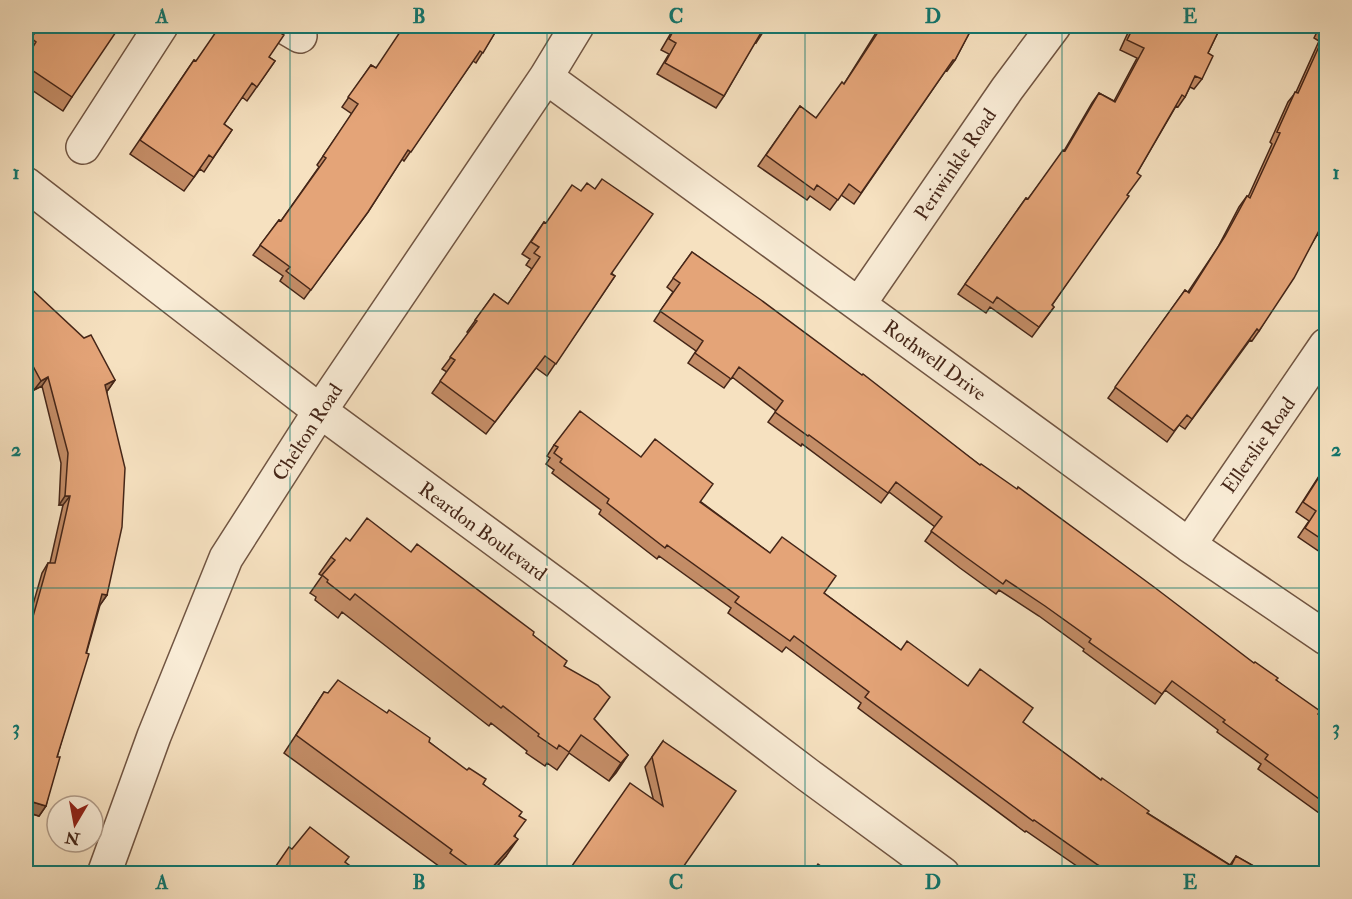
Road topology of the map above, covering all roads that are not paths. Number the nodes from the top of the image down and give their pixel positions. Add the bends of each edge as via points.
1 (161, 26) edge
2 (577, 26) edge
3 (1054, 26) edge
4 (546, 77) junction
5 (83, 147) dead end
6 (26, 184) edge
7 (859, 304) junction
8 (1326, 345) edge
9 (320, 411) junction
10 (1189, 545) junction
11 (1326, 638) edge
12 (104, 873) edge
13 (943, 873) edge

1 - 5 street
2 - 4 street, Chelton Road
3 - 7 street, Periwinkle Road via 1006,89
4 - 7 street, Rothwell Drive
4 - 9 street, Chelton Road
6 - 9 street, Reardon Boulevard
7 - 10 street, Rothwell Drive
8 - 10 street, Ellerslie Road
9 - 12 street, Chelton Road via 226,558
9 - 13 street, Reardon Boulevard
10 - 11 street, Rothwell Drive

